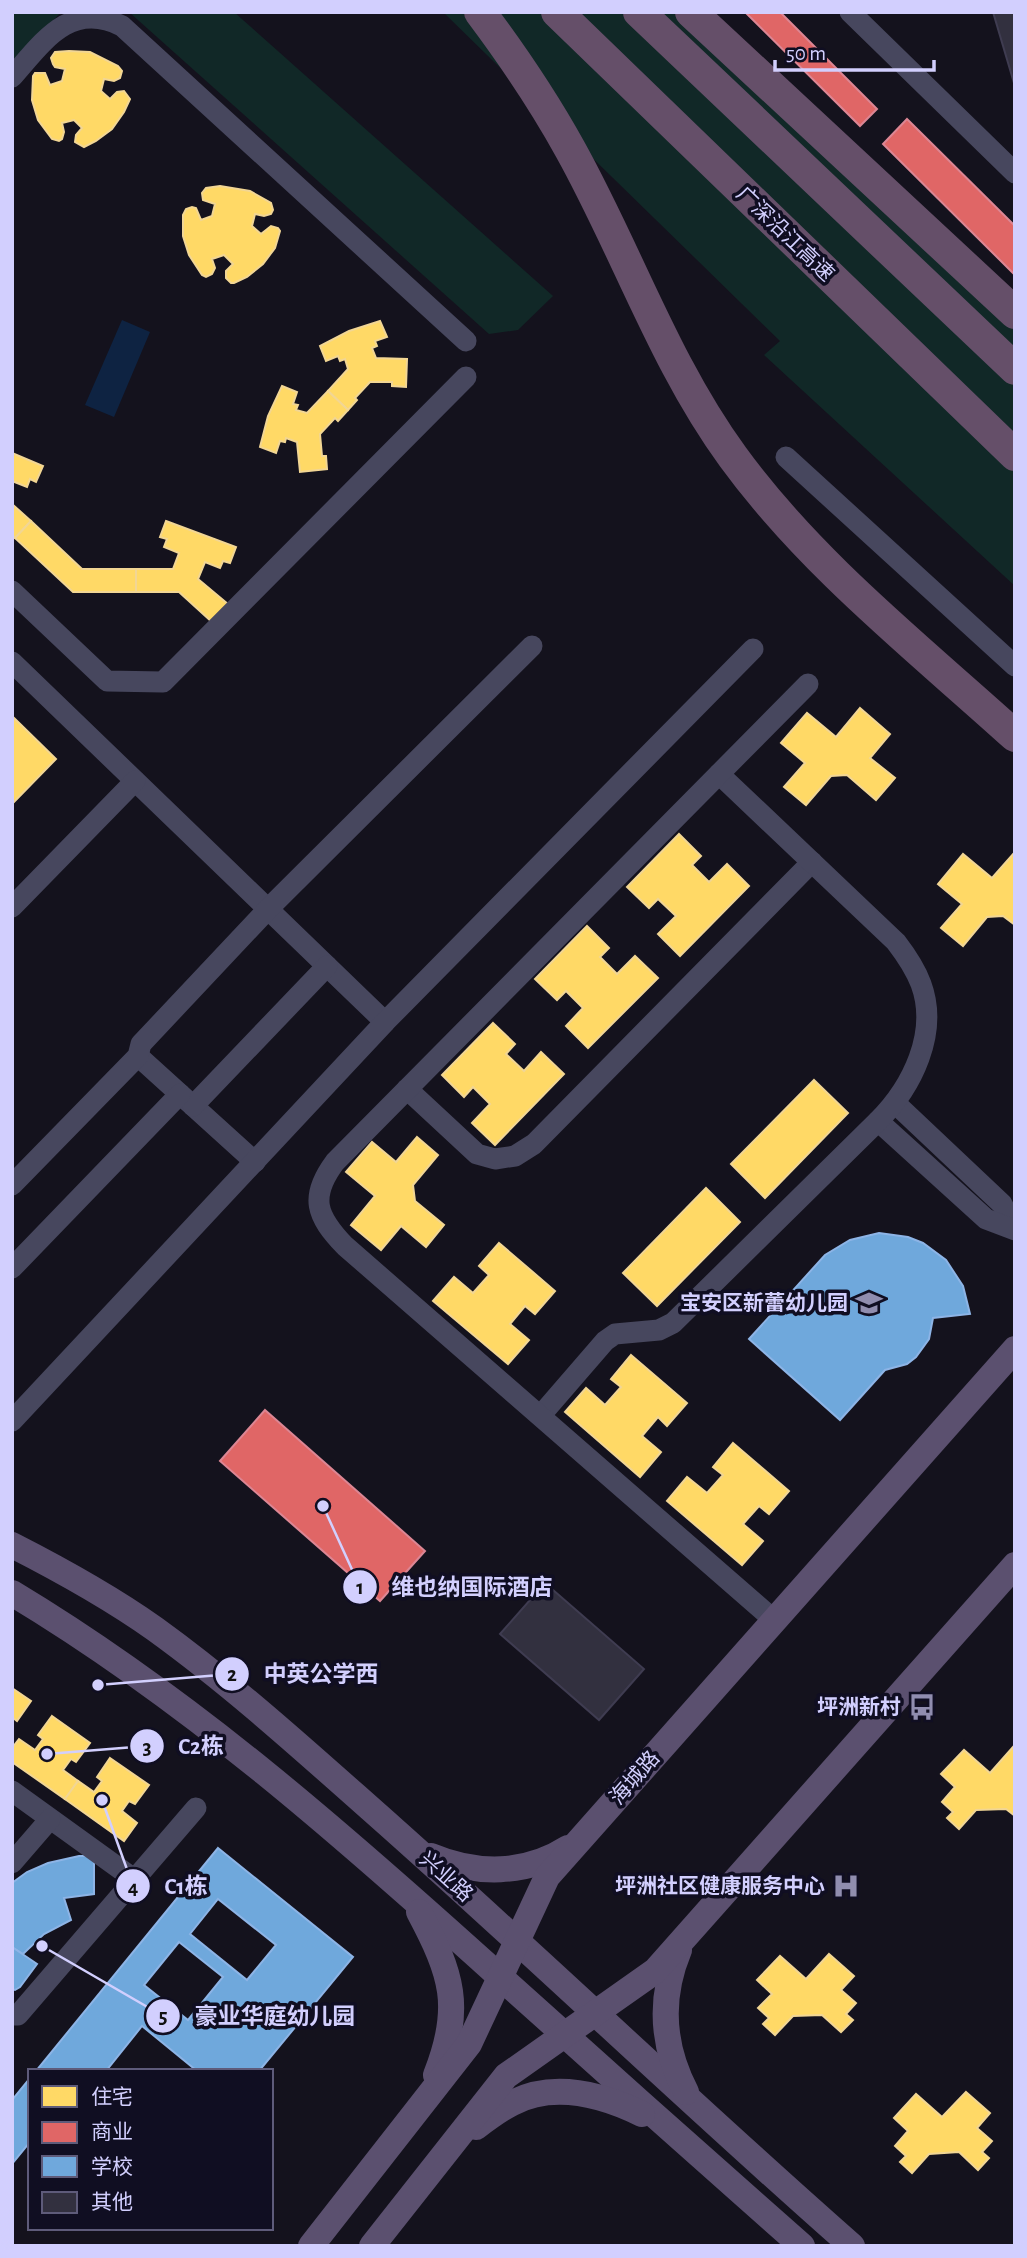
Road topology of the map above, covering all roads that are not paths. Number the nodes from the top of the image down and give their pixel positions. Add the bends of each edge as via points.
1 (481, 12) edge
2 (557, 12) edge
3 (639, 12) edge
4 (691, 12) edge
5 (850, 12) edge
6 (12, 77) edge
7 (1015, 173) edge
8 (1015, 313) edge
9 (466, 341) dead end
10 (1015, 369) edge
11 (466, 377) dead end
12 (1015, 455) edge
13 (786, 457) dead end
14 (12, 591) edge
15 (532, 646) dead end
16 (753, 649) dead end
17 (12, 662) edge
18 (1015, 666) edge
19 (808, 684) dead end
20 (1015, 736) edge
21 (719, 774) junction
22 (135, 781) junction
23 (812, 862) junction
24 (15, 900) edge
25 (268, 909) junction
26 (327, 966) junction
27 (385, 1022) junction
28 (138, 1056) junction
29 (407, 1088) junction
30 (186, 1100) junction
31 (895, 1103) junction
32 (878, 1121) junction
33 (254, 1162) junction
34 (12, 1185) edge
35 (1015, 1229) edge
36 (12, 1268) edge
37 (1015, 1349) edge
38 (541, 1415) junction
39 (12, 1421) edge
40 (12, 1545) edge
41 (1015, 1565) edge
42 (12, 1593) edge
43 (774, 1620) junction
44 (12, 1791) edge
45 (196, 1808) dead end
46 (50, 1819) junction
47 (581, 1839) junction
48 (411, 1844) junction
49 (12, 1863) edge
50 (134, 1879) junction
51 (412, 1898) junction
52 (689, 1933) junction
53 (517, 1942) junction
54 (500, 1978) junction
55 (595, 2014) junction
56 (12, 2015) edge
57 (564, 2035) junction
58 (428, 2097) junction
59 (699, 2110) junction
60 (671, 2130) junction
61 (450, 2147) junction
62 (311, 2246) edge
63 (372, 2246) edge
64 (802, 2246) edge
65 (852, 2246) edge

1 - 20 highway via 570,149 676,366 733,457 835,573
2 - 12 highway, 广深沿江高速
3 - 10 highway
4 - 8 highway
5 - 7 street
6 - 9 street via 69,18 109,17
11 - 14 street via 163,681 107,681
13 - 18 street
15 - 25 street
16 - 27 street
17 - 22 street
19 - 21 street
21 - 23 street
21 - 29 street
22 - 24 street
22 - 25 street
23 - 29 street via 534,1144 515,1156 495,1159 477,1154
23 - 31 street via 896,942 922,986 925,1037 916,1067
25 - 26 street
25 - 28 street via 141,1044
26 - 27 street
26 - 30 street
27 - 33 street
28 - 30 street
28 - 34 street
29 - 38 street via 326,1174 319,1190 321,1216 345,1246
30 - 33 street
30 - 36 street
31 - 32 street
31 - 35 street via 1002,1204
32 - 35 street via 986,1219
32 - 38 street via 673,1323 659,1330 615,1334
33 - 39 street
37 - 43 main road, 海城路
38 - 43 street
40 - 48 main road, 兴业路 via 102,1594 154,1629 264,1715
41 - 52 main road
42 - 51 main road, 兴业路 via 182,1707
43 - 47 main road, 海城路
44 - 46 street
45 - 50 street
46 - 49 street
46 - 50 street
47 - 48 main road via 537,1863 487,1870 447,1863
47 - 53 main road, 海城路 via 548,1877
48 - 53 main road, 兴业路
50 - 56 street via 18,2015
51 - 54 main road, 兴业路
51 - 58 main road via 442,1959 451,1994 447,2043
52 - 55 main road via 655,1971
52 - 59 main road via 671,1971 666,2034 674,2064
53 - 54 main road, 海城路
53 - 55 main road, 兴业路
54 - 57 main road, 兴业路
54 - 58 main road, 海城路 via 469,2044
55 - 57 main road
55 - 59 main road, 兴业路
57 - 60 main road, 兴业路
57 - 61 main road via 506,2076
58 - 62 main road, 海城路
59 - 65 main road, 兴业路
60 - 61 main road via 620,2104 551,2091 513,2102
60 - 64 main road, 兴业路
61 - 63 main road

